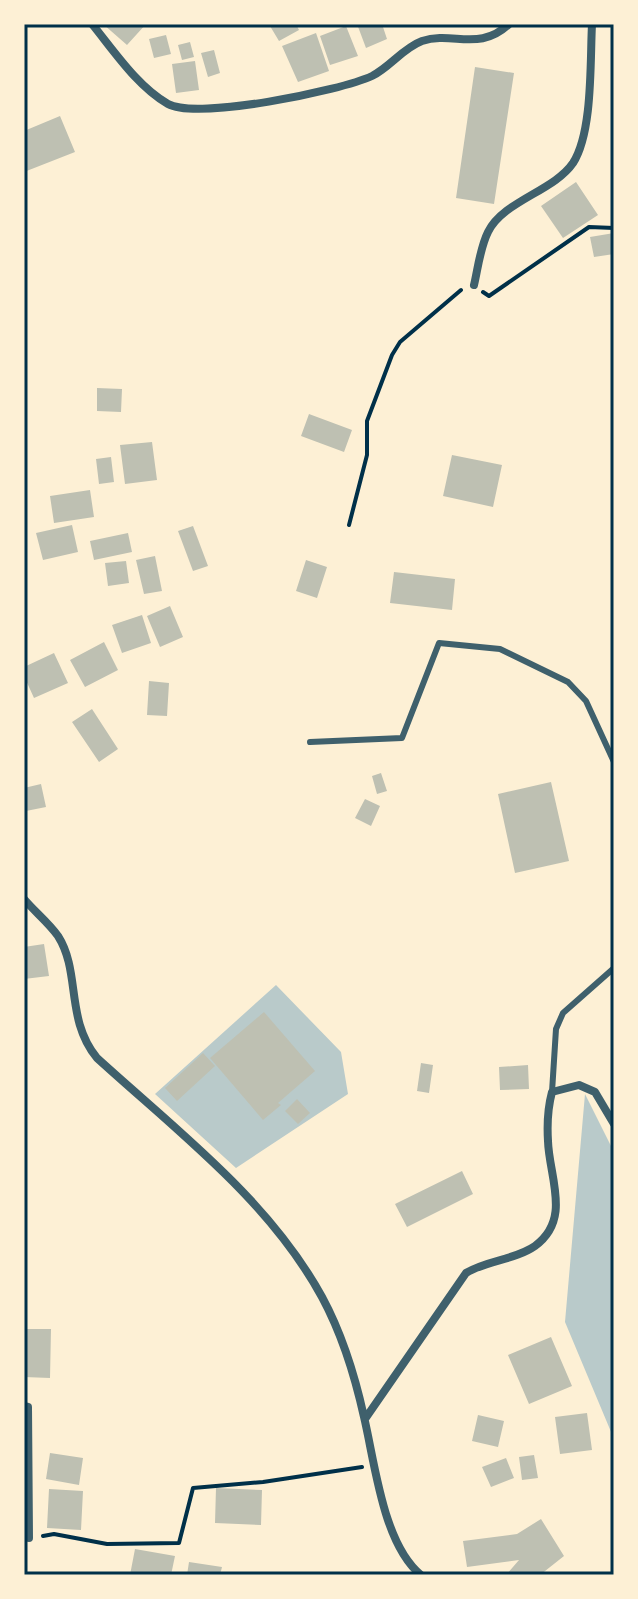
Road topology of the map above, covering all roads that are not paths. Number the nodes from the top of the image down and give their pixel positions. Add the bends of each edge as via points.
1 (92, 24) edge
2 (509, 24) edge
3 (592, 24) edge
4 (474, 285) road end
5 (310, 742) dead end
6 (614, 762) edge
7 (24, 899) edge
8 (614, 968) edge
9 (552, 1092) junction
10 (614, 1124) edge
11 (24, 1406) edge
12 (365, 1419) junction
13 (29, 1538) road end
14 (418, 1574) edge

1 - 2 street via 155,94 178,108 196,109 337,88 383,70 423,41 482,39
3 - 4 street via 582,146 565,173 489,230
5 - 6 lane via 402,738 439,643 500,649 568,682 586,701
7 - 12 street via 58,935 84,1043 269,1219 296,1256 348,1354
8 - 9 lane via 563,1013 556,1029
9 - 10 street via 579,1085 595,1092
9 - 12 street via 548,1143 557,1211 549,1230 527,1251 466,1273
11 - 13 street
12 - 14 street via 372,1465 395,1539

